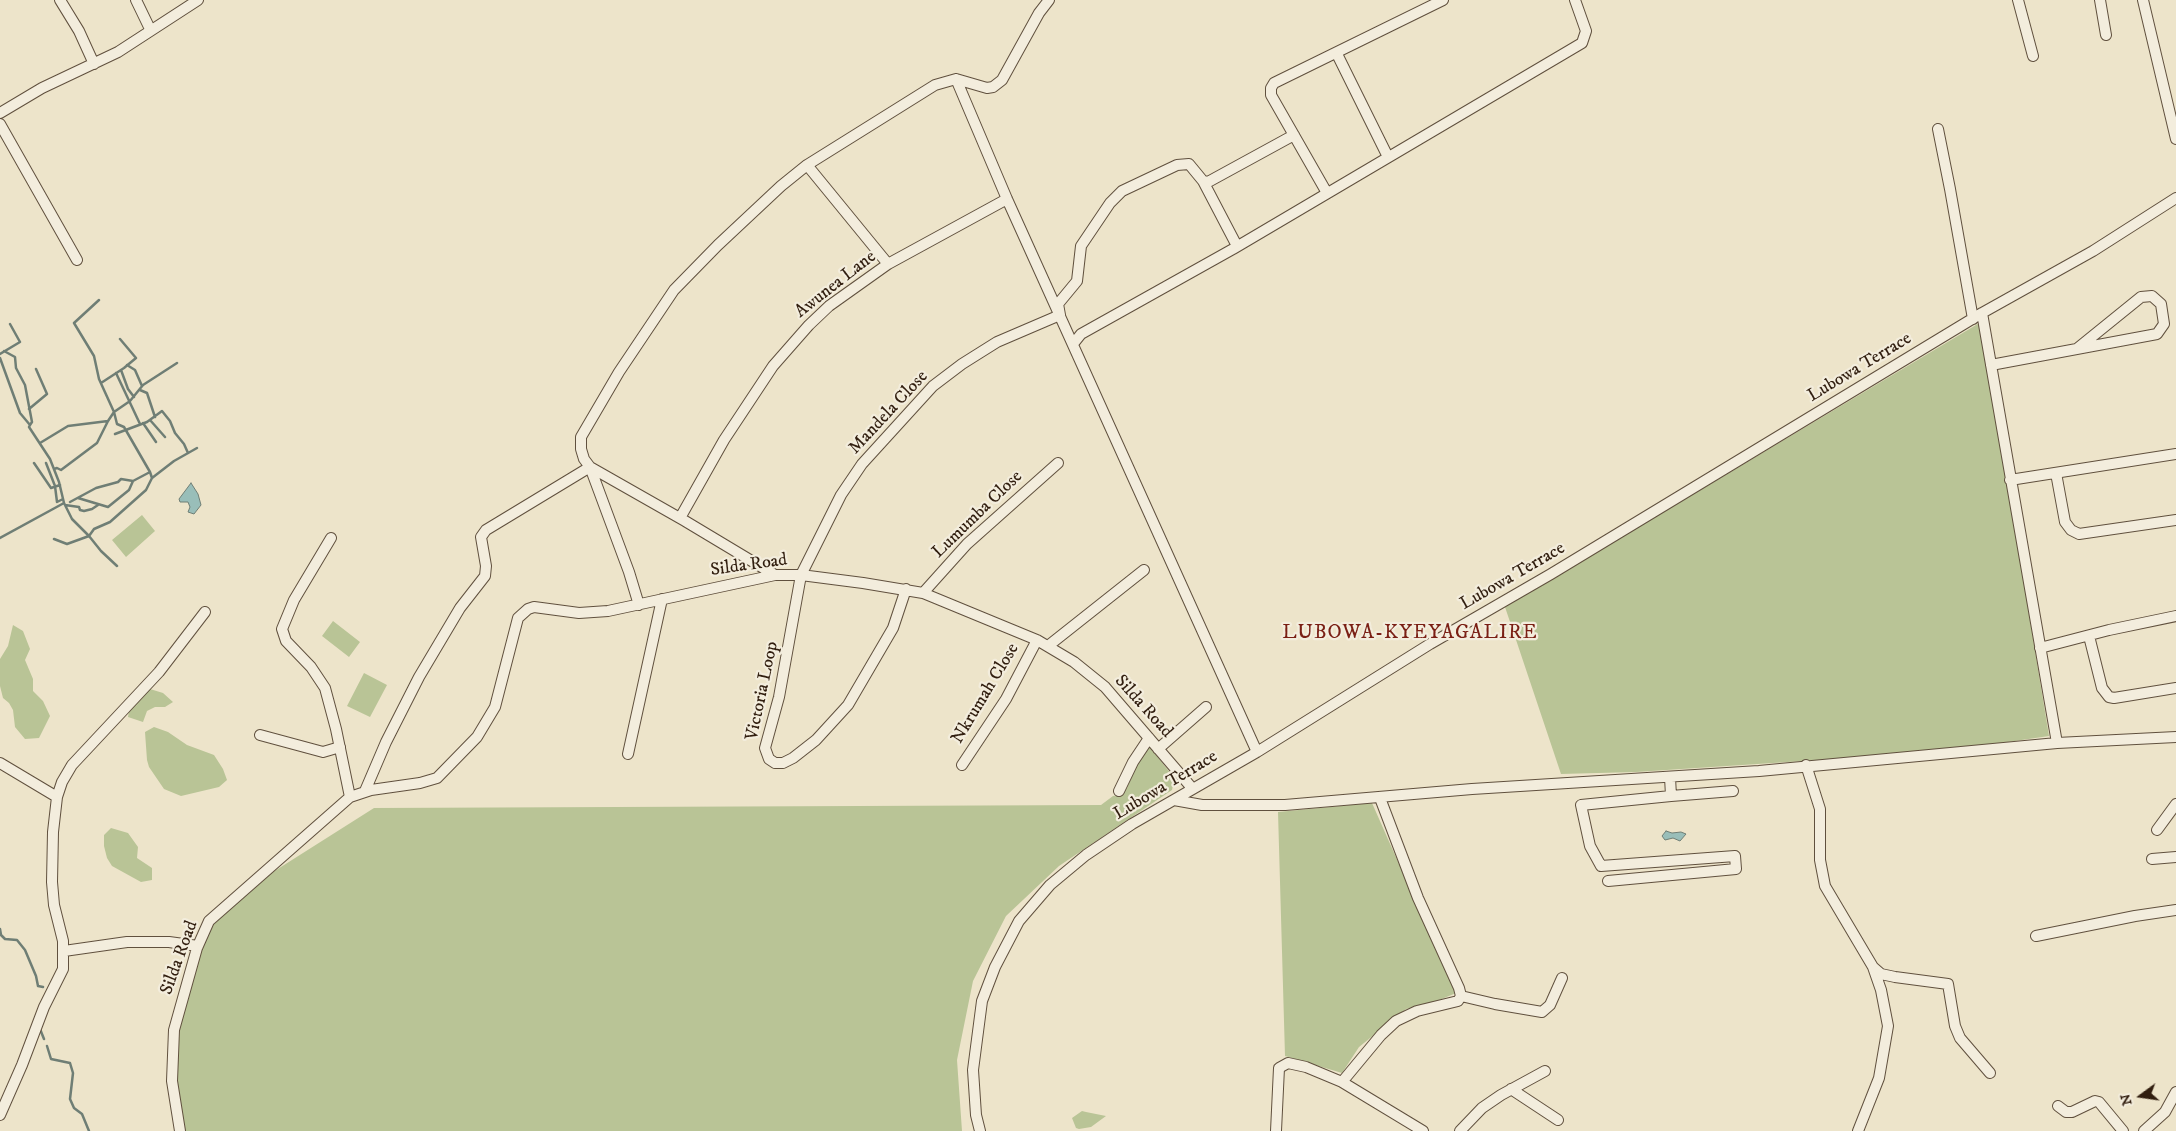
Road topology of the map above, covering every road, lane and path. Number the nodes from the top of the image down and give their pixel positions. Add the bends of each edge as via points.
1 (60, 0) edge
2 (136, 0) edge
3 (1049, 0) edge
4 (1443, 0) edge
5 (1575, 0) edge
6 (2018, 0) edge
7 (2100, 0) edge
8 (2143, 0) edge
9 (194, 1) edge
10 (150, 29) junction
11 (2106, 35) dead end
12 (1337, 54) junction
13 (2033, 56) dead end
14 (94, 64) junction
15 (956, 79) junction
16 (0, 113) edge
17 (0, 124) edge
18 (1938, 129) dead end
19 (1294, 135) junction
20 (2176, 139) edge
21 (1388, 157) junction
22 (807, 165) junction
23 (1203, 181) junction
24 (1327, 194) junction
25 (2176, 198) edge
26 (1007, 199) junction
27 (1237, 246) junction
28 (77, 260) dead end
29 (888, 264) junction
30 (1060, 315) junction
31 (1977, 316) junction
32 (1073, 344) junction
33 (2078, 348) junction
34 (1991, 364) junction
35 (2176, 454) edge
36 (1058, 463) dead end
37 (590, 467) junction
38 (2056, 473) junction
39 (2010, 480) junction
40 (680, 518) junction
41 (2176, 520) edge
42 (331, 538) dead end
43 (1144, 570) dead end
44 (775, 575) junction
45 (801, 575) junction
46 (906, 589) junction
47 (923, 593) junction
48 (662, 598) junction
49 (639, 605) junction
50 (205, 612) dead end
51 (2176, 616) edge
52 (2089, 636) junction
53 (1037, 640) junction
54 (1048, 646) junction
55 (2040, 648) junction
56 (2176, 688) edge
57 (1206, 708) dead end
58 (260, 735) dead end
59 (2176, 737) edge
60 (1149, 738) junction
61 (2056, 743) junction
62 (340, 747) junction
63 (1158, 749) junction
64 (1257, 752) junction
65 (628, 754) dead end
66 (0, 764) edge
67 (962, 765) dead end
68 (1806, 765) junction
69 (1670, 777) junction
70 (1192, 788) junction
71 (365, 791) junction
72 (1119, 791) dead end
73 (1733, 791) dead end
74 (350, 796) junction
75 (1670, 796) junction
76 (57, 797) junction
77 (1380, 798) junction
78 (1174, 800) junction
79 (2176, 804) edge
80 (2157, 830) dead end
81 (2176, 857) edge
82 (2152, 859) dead end
83 (1608, 881) dead end
84 (2176, 910) edge
85 (2036, 936) dead end
86 (198, 946) junction
87 (64, 952) junction
88 (1873, 967) junction
89 (1562, 978) dead end
90 (1461, 996) junction
91 (1545, 1071) dead end
92 (1990, 1073) dead end
93 (1342, 1082) junction
94 (1511, 1089) junction
95 (2176, 1092) edge
96 (2058, 1106) dead end
97 (0, 1115) edge
98 (1558, 1120) dead end
99 (1416, 1129) edge
100 (180, 1131) edge
101 (980, 1131) edge
102 (1276, 1131) edge
103 (1460, 1131) edge
104 (1858, 1131) edge
105 (2123, 1131) edge
106 (2144, 1131) edge

1 - 14 street
2 - 10 street
3 - 15 street via 1002,80 987,88
4 - 12 street
5 - 21 street via 1586,31 1582,43
6 - 13 street
7 - 11 street
8 - 20 street
9 - 10 street
10 - 14 street via 118,52
12 - 19 street via 1274,83 1271,88 1271,95
12 - 21 street
14 - 16 street via 42,88
15 - 22 street via 925,91
15 - 26 street
17 - 28 street
18 - 31 street
19 - 23 street via 1208,182
19 - 24 street
21 - 24 street
22 - 29 street
22 - 37 street via 781,186 674,290 619,372 581,437 584,459
23 - 27 street
23 - 30 street via 1189,164 1178,165 1122,191 1081,246 1077,281 1058,304
24 - 27 street
25 - 31 street, Lubowa Terrace via 2093,251
26 - 29 street, Awunea Lane
26 - 30 street
27 - 32 street via 1081,334
29 - 40 street, Awunea Lane via 829,306 773,366 724,440
30 - 32 street
30 - 45 street, Mandela Close via 997,342 933,386 862,464 841,495
31 - 34 street
31 - 64 street, Lubowa Terrace via 1422,649
32 - 64 street
33 - 33 street via 2157,334 2164,324 2161,304 2152,296 2141,297
33 - 34 street
34 - 39 street
35 - 38 street
36 - 47 street, Lumumba Close via 968,544
37 - 40 street
37 - 49 street
37 - 71 street via 486,530 481,537 485,576 460,608 419,677
38 - 39 street
38 - 41 street via 2065,522 2079,534
39 - 55 street
40 - 44 street
42 - 62 street via 294,600 282,630 286,641 312,667 325,688
43 - 54 street
44 - 45 street, Silda Road
44 - 48 street, Silda Road
45 - 46 street, Silda Road
45 - 46 street, Victoria Loop via 779,697 765,748 769,759 776,763 793,758 816,740 848,705 893,628
46 - 47 street, Silda Road
47 - 53 street, Silda Road
48 - 49 street, Silda Road
48 - 65 street
49 - 71 street, Silda Road via 579,613 528,609 518,618 495,707 477,737 437,778
50 - 76 street via 159,672 72,765
51 - 52 street
52 - 55 street
52 - 56 street via 2102,688 2109,697
53 - 54 street, Silda Road
53 - 67 street, Nkrumah Close via 1006,698
54 - 60 street, Silda Road via 1105,687
55 - 61 street
57 - 63 street
58 - 62 street via 323,752
59 - 61 street
60 - 63 street, Silda Road
60 - 72 street
61 - 68 street
62 - 74 street
63 - 70 street, Silda Road
64 - 70 street, Lubowa Terrace
66 - 76 street
68 - 69 street
68 - 88 street via 1820,809 1820,860 1825,886
69 - 75 street
69 - 77 street
70 - 78 street, Lubowa Terrace
71 - 74 street, Silda Road
73 - 75 street
74 - 86 street, Silda Road via 213,918
75 - 83 street via 1581,806 1590,846 1601,866 1735,856 1736,869
76 - 87 street via 52,882
77 - 78 street via 1275,805 1202,805
77 - 90 street via 1418,898
78 - 101 street, Lubowa Terrace via 1086,855 1050,885 1019,921 982,1001 973,1070
79 - 80 street
81 - 82 street
84 - 85 street
86 - 87 street via 127,942
86 - 100 street, Silda Road via 173,1038 172,1081
87 - 97 street via 61,975 44,1007
88 - 92 street via 1881,974 1895,978 1948,984 1960,1038
88 - 104 street via 1886,1011 1888,1037 1879,1078
89 - 90 street via 1550,1005 1542,1012
90 - 93 street via 1458,1001 1417,1011 1396,1021 1380,1034
91 - 94 street
93 - 99 street
93 - 102 street via 1306,1066 1281,1065
94 - 98 street
94 - 103 street via 1482,1108
95 - 106 street via 2165,1112
96 - 105 street via 2072,1112 2099,1102

